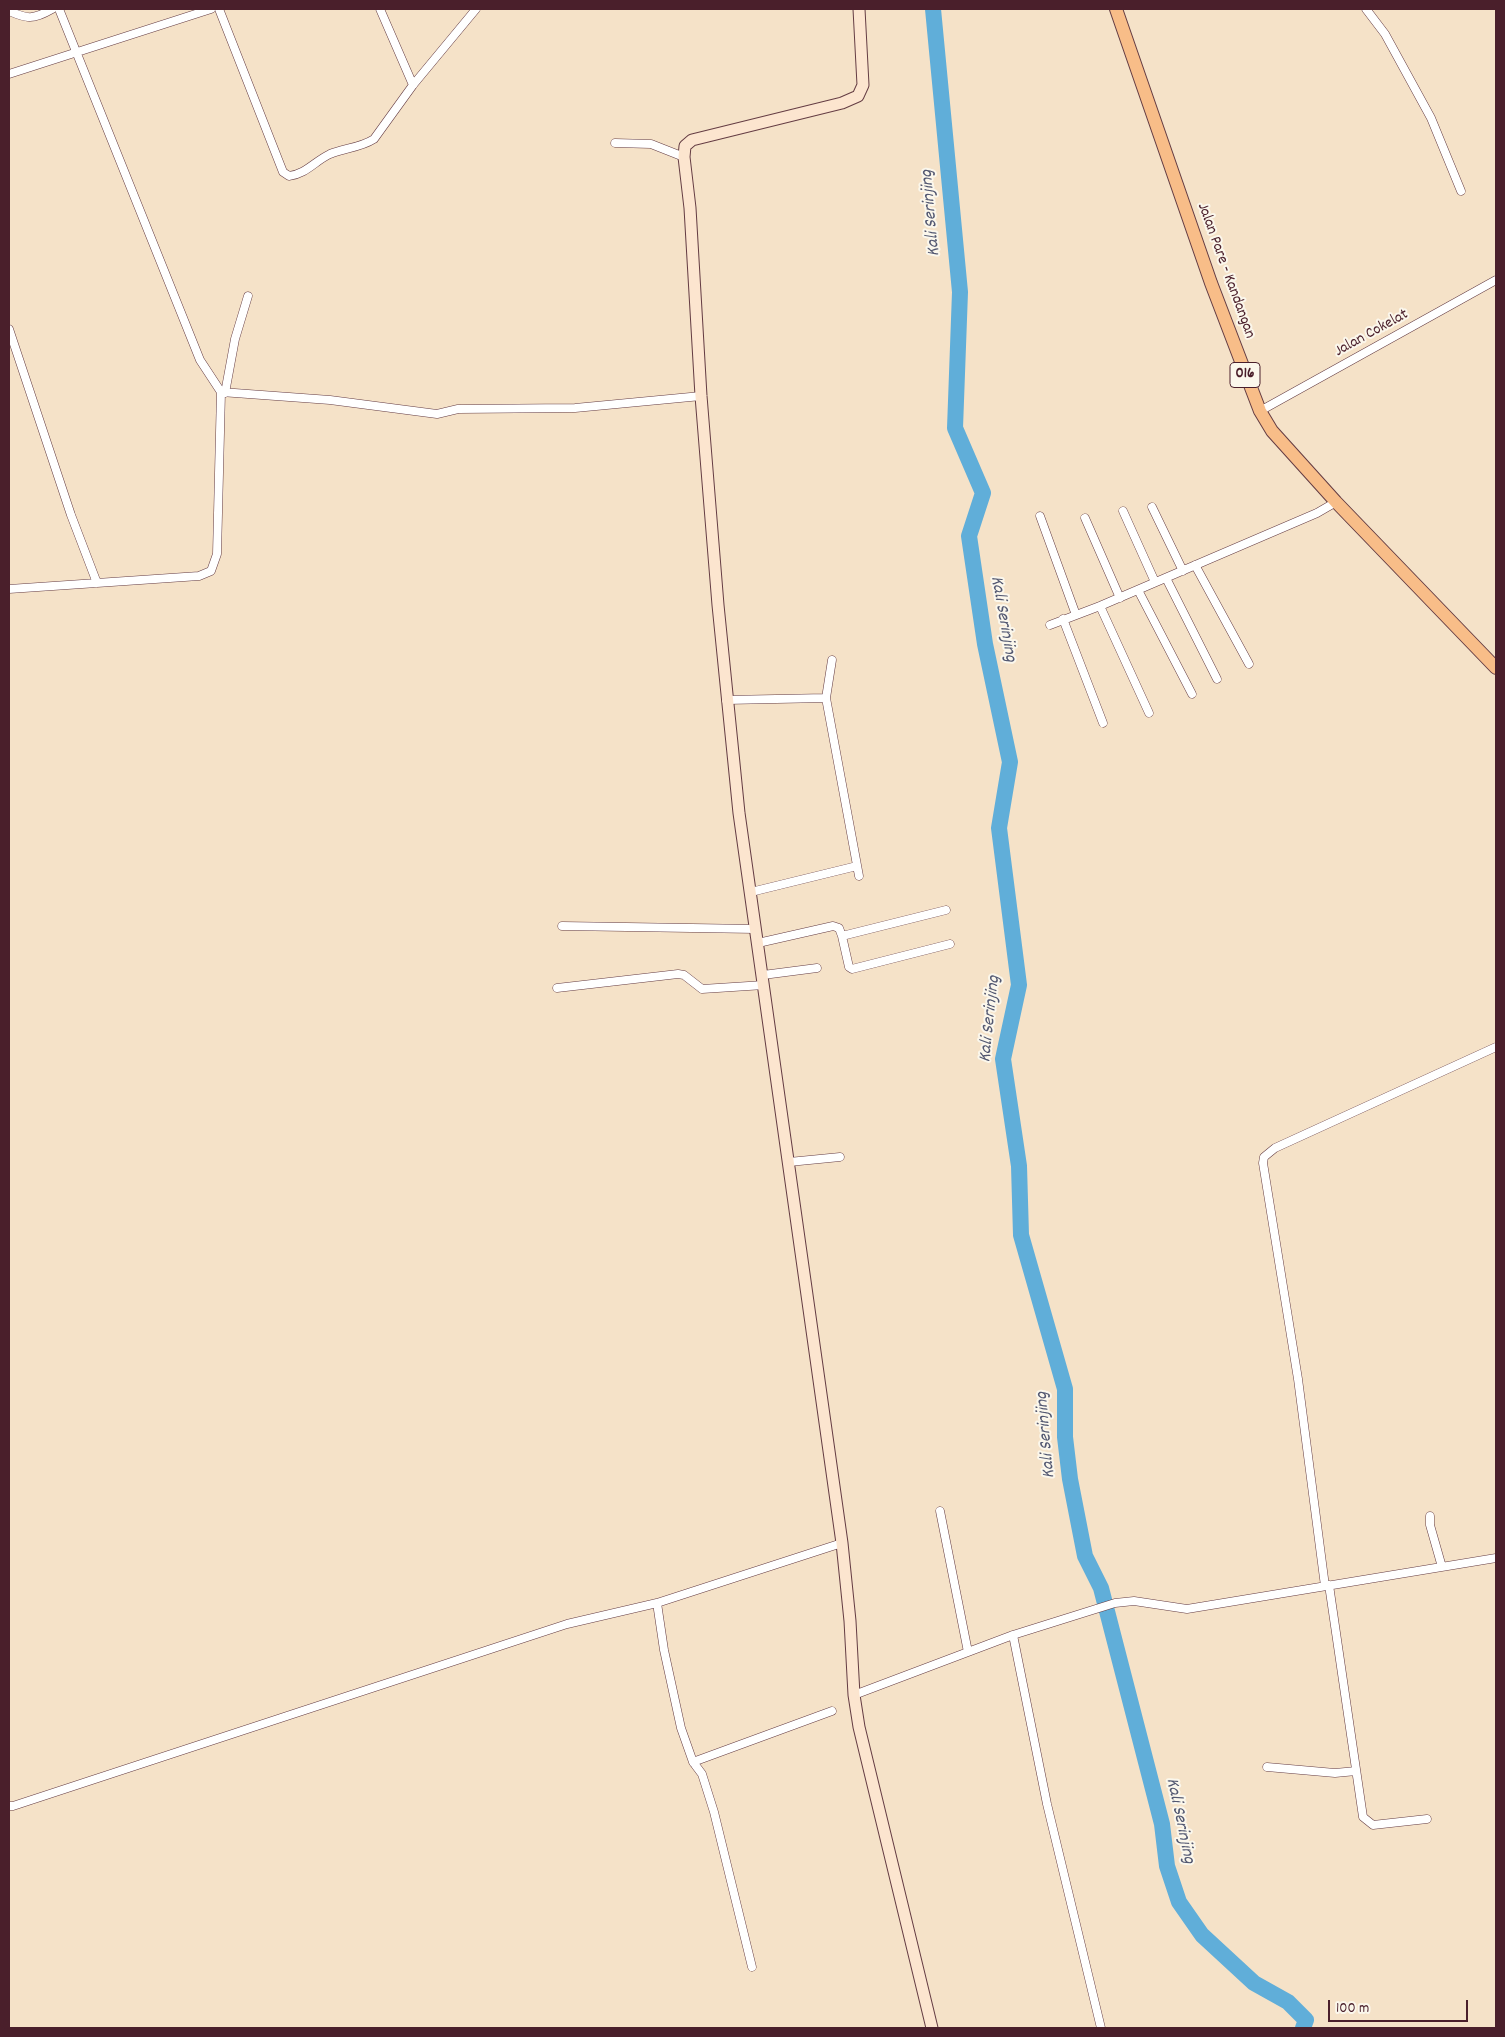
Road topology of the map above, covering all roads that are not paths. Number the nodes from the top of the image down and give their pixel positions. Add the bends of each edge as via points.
1 (52, 9) edge
2 (59, 9) edge
3 (210, 9) edge
4 (219, 9) edge
5 (380, 9) edge
6 (476, 9) edge
7 (859, 9) edge
8 (1116, 9) edge
9 (1366, 9) edge
10 (9, 11) edge
11 (76, 53) junction
12 (9, 74) edge
13 (413, 84) junction
14 (615, 143) dead end
15 (684, 157) junction
16 (1461, 191) dead end
17 (1496, 280) edge
18 (248, 296) dead end
19 (9, 329) edge
20 (223, 392) junction
21 (701, 396) junction
22 (1260, 411) junction
23 (1336, 502) junction
24 (1152, 507) dead end
25 (1123, 510) dead end
26 (1040, 516) dead end
27 (1085, 518) dead end
28 (1195, 565) junction
29 (1183, 571) junction
30 (1166, 578) junction
31 (1155, 582) junction
32 (97, 583) junction
33 (9, 589) edge
34 (1138, 590) junction
35 (1120, 598) junction
36 (1100, 606) junction
37 (1076, 615) junction
38 (1063, 619) junction
39 (1050, 625) dead end
40 (832, 660) dead end
41 (1249, 664) dead end
42 (1496, 668) edge
43 (1217, 679) dead end
44 (1192, 694) dead end
45 (826, 698) junction
46 (726, 700) junction
47 (1149, 713) dead end
48 (1103, 723) dead end
49 (857, 866) junction
50 (859, 876) dead end
51 (751, 892) junction
52 (946, 910) dead end
53 (562, 926) dead end
54 (756, 929) junction
55 (842, 936) junction
56 (758, 943) junction
57 (950, 944) dead end
58 (817, 968) dead end
59 (763, 980) junction
60 (557, 988) dead end
61 (1496, 1047) edge
62 (840, 1157) dead end
63 (789, 1162) junction
64 (940, 1511) dead end
65 (1430, 1516) dead end
66 (842, 1543) junction
67 (1496, 1558) edge
68 (1442, 1567) junction
69 (1327, 1586) junction
70 (657, 1603) junction
71 (1013, 1635) junction
72 (968, 1652) junction
73 (854, 1695) junction
74 (832, 1711) dead end
75 (693, 1762) junction
76 (1267, 1767) dead end
77 (1356, 1771) junction
78 (9, 1806) edge
79 (1428, 1819) dead end
80 (752, 1967) dead end
81 (932, 2028) edge
82 (1101, 2028) edge

1 - 10 street via 24,18
2 - 11 street
3 - 11 street
4 - 13 street via 285,176 311,168 331,153 374,140
5 - 13 street
6 - 13 street
7 - 15 street via 863,85 858,96 692,140 685,146
8 - 22 main road, Jalan Pare - Kandangan / 016
9 - 16 street via 1386,34 1431,118
11 - 12 street
11 - 20 street via 200,360
14 - 15 street via 651,144
15 - 21 street
17 - 22 street, Jalan Cokelat
18 - 20 street
19 - 32 street via 71,516
20 - 21 street via 340,401 437,414 458,409 575,408
20 - 32 street via 218,543 214,568 199,576
21 - 46 street
22 - 23 main road, Jalan Pare - Kandangan / 016 via 1272,430
23 - 28 street
23 - 42 main road, Jalan Pare - Kandangan / 016
24 - 29 street
25 - 31 street
26 - 37 street
27 - 35 street
28 - 29 street
28 - 41 street
29 - 30 street
30 - 31 street
30 - 43 street
31 - 34 street
32 - 33 street
34 - 35 street
34 - 44 street
35 - 36 street
36 - 37 street
36 - 47 street
37 - 38 street
38 - 39 street
38 - 48 street
40 - 45 street
45 - 46 street
45 - 49 street
46 - 51 street
49 - 50 street
49 - 51 street
51 - 54 street
52 - 55 street
53 - 54 street
54 - 56 street
55 - 56 street via 839,928 833,926
55 - 57 street via 852,969
56 - 59 street
58 - 59 street
59 - 60 street via 702,989 678,974
59 - 63 street
61 - 69 street via 1274,1148 1264,1157
62 - 63 street
63 - 66 street
64 - 72 street
65 - 68 street
66 - 70 street
66 - 73 street
67 - 68 street
68 - 69 street
69 - 71 street via 1187,1609 1134,1601 1115,1603
69 - 77 street
70 - 75 street via 681,1728
70 - 78 street via 567,1624
71 - 72 street
71 - 82 street via 1048,1804
72 - 73 street
73 - 81 street via 879,1815
74 - 75 street
75 - 80 street via 702,1774 714,1812
76 - 77 street
77 - 79 street via 1362,1813 1369,1823

